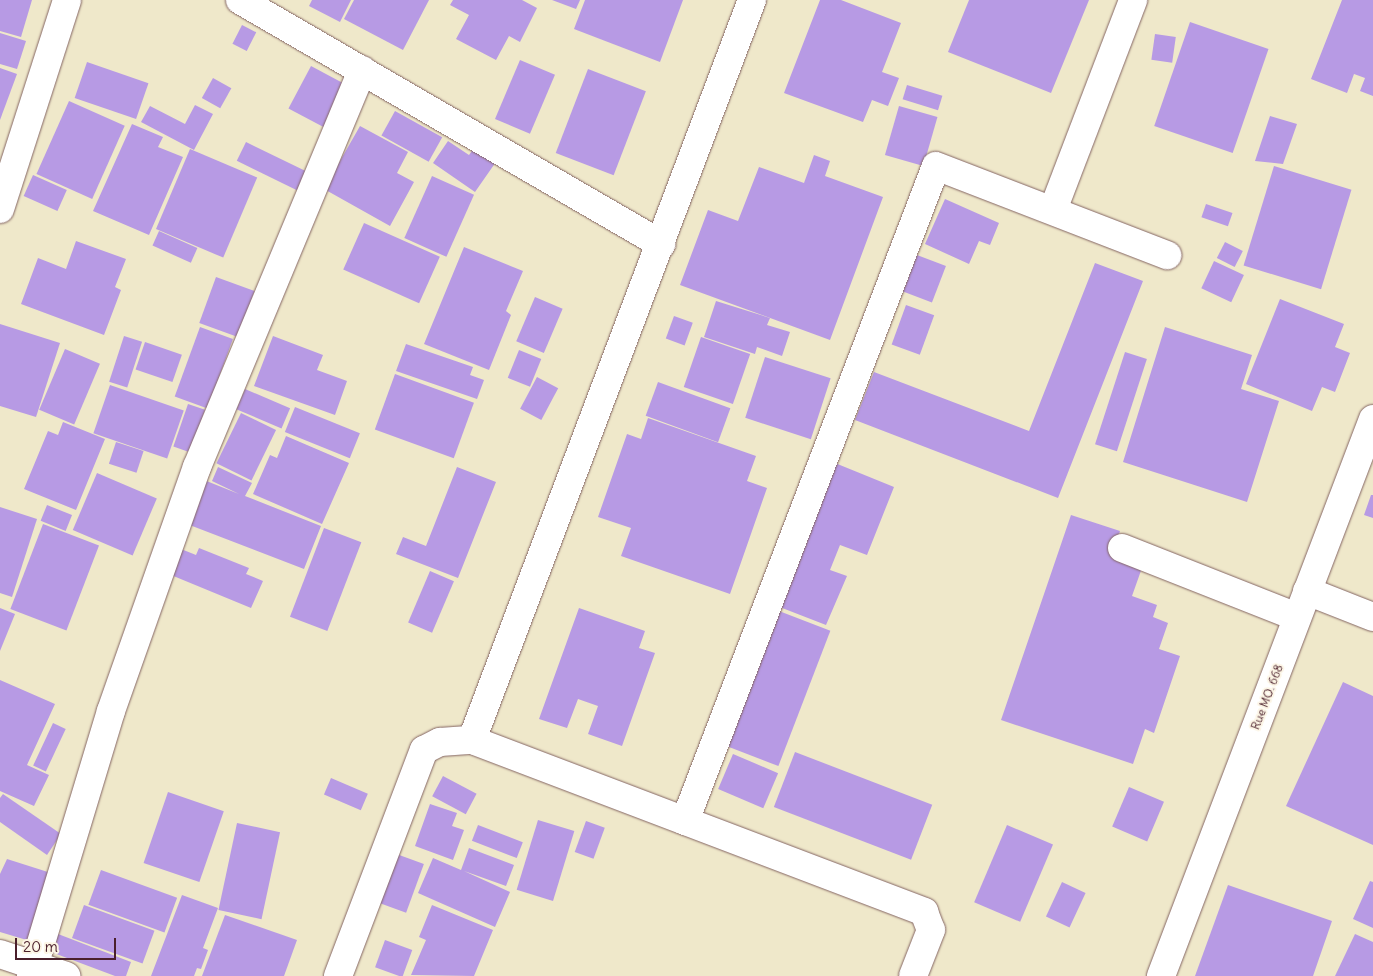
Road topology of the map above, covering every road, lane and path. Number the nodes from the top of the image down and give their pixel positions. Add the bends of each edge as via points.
1 (67, 0) edge
2 (752, 0) edge
3 (1133, 0) edge
4 (247, 2) edge
5 (362, 70) junction
6 (0, 209) edge
7 (1052, 210) junction
8 (661, 244) junction
9 (1167, 255) dead end
10 (1373, 418) edge
11 (1122, 548) dead end
12 (1307, 591) junction
13 (1297, 617) junction
14 (1373, 617) edge
15 (472, 740) junction
16 (685, 821) junction
17 (0, 954) edge
18 (33, 970) edge
19 (66, 976) edge
20 (338, 976) edge
21 (913, 976) edge
22 (1161, 976) edge

1 - 6 street
2 - 8 street
3 - 7 street
4 - 5 street
5 - 8 street
5 - 18 street via 197,467 111,711
7 - 9 street
7 - 16 street via 936,166
8 - 15 street
10 - 12 street, Rue MO. 668
11 - 13 street
12 - 13 street, Rue MO. 668
12 - 14 street
13 - 22 street, Rue MO. 668
15 - 16 street
15 - 20 street via 440,742 424,750
16 - 21 street via 924,912 931,930
17 - 18 street
18 - 19 street

